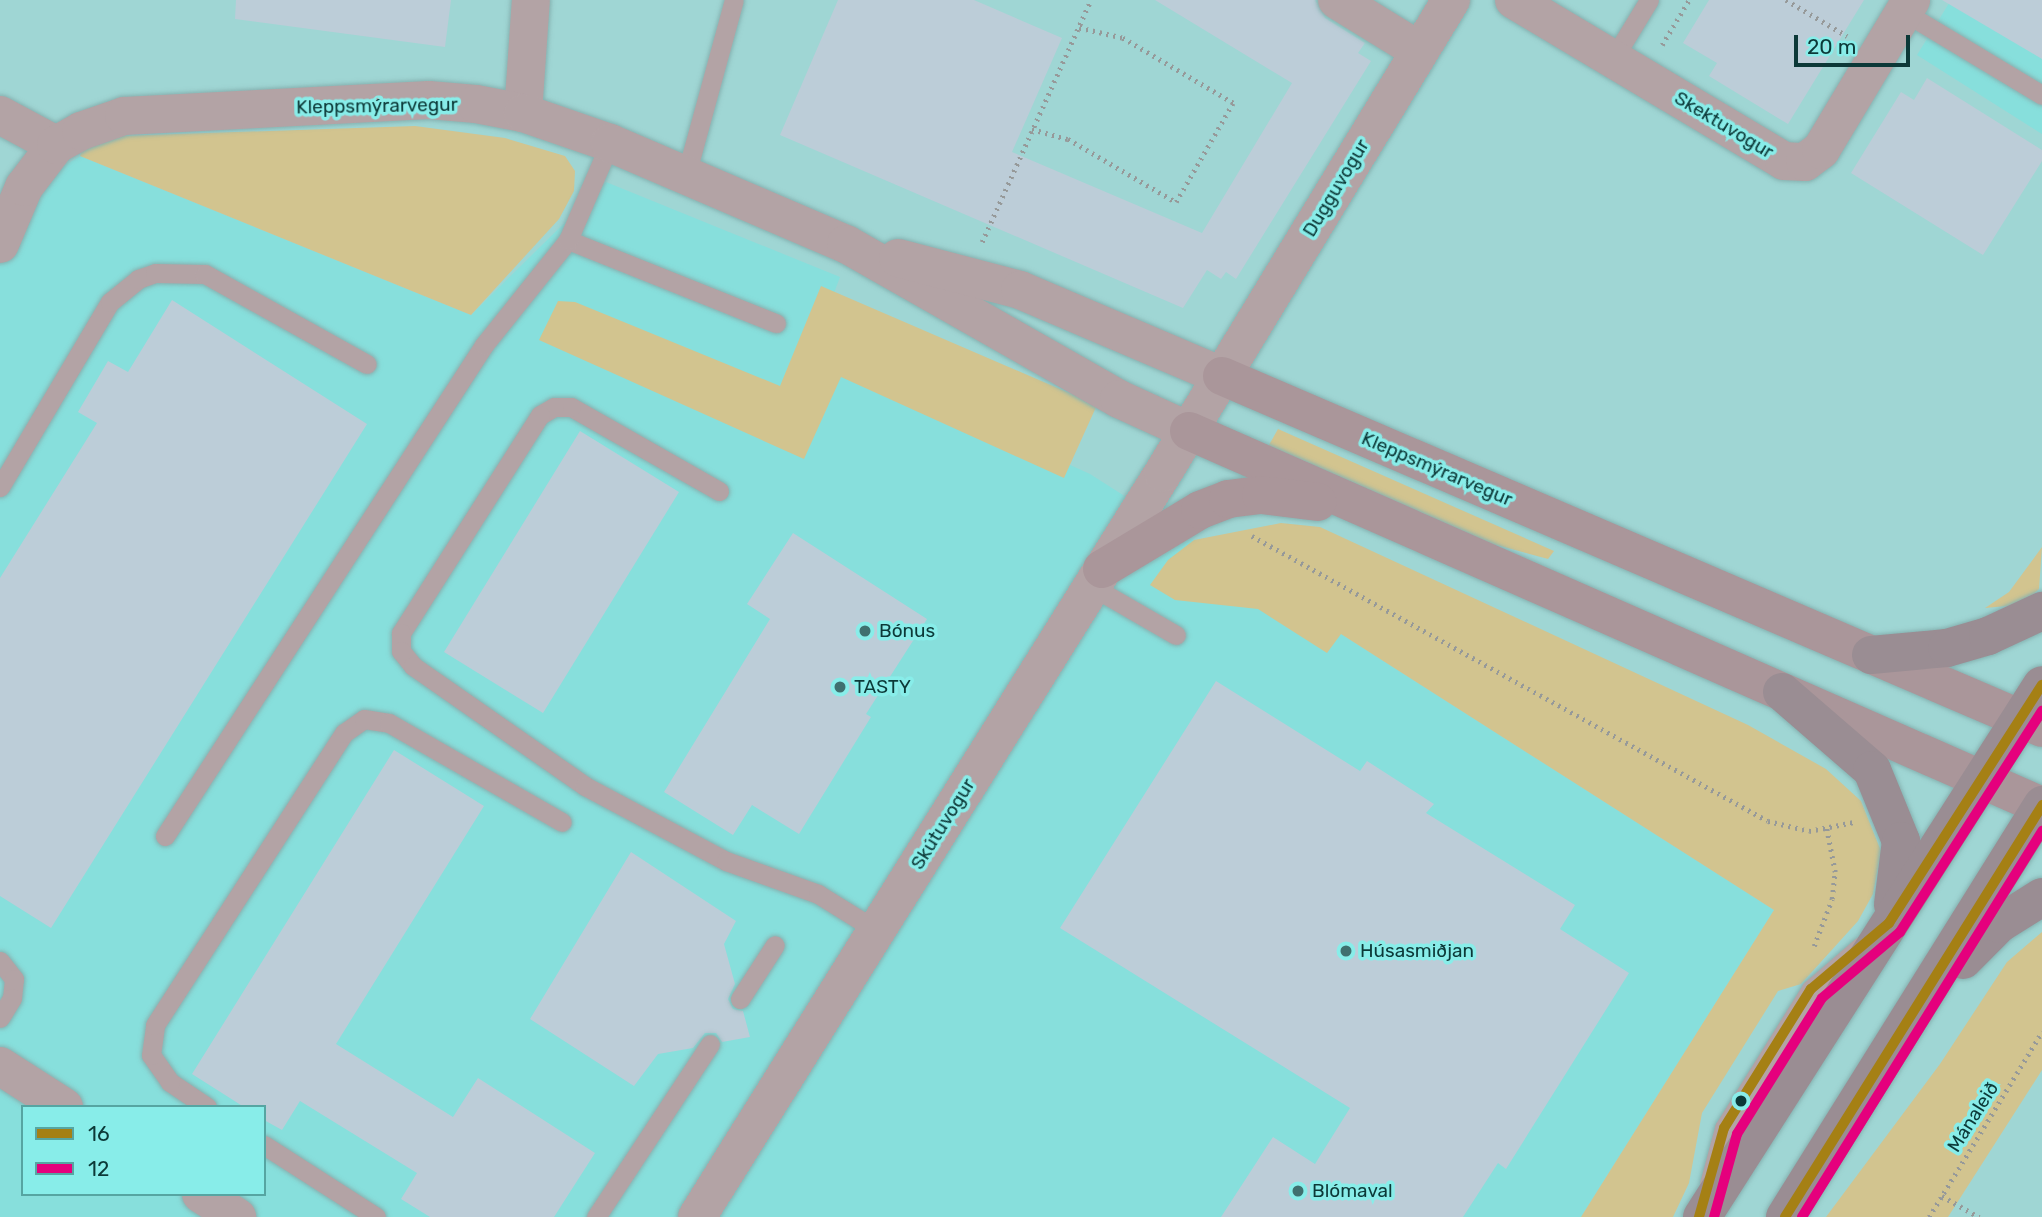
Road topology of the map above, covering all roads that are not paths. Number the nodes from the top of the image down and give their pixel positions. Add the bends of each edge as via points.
1 (531, 0) edge
2 (734, 0) edge
3 (1337, 0) edge
4 (1451, 0) edge
5 (1514, 0) edge
6 (1649, 0) edge
7 (1908, 6) edge
8 (1420, 51) junction
9 (1613, 59) junction
10 (2042, 95) edge
11 (523, 113) junction
12 (0, 115) edge
13 (610, 143) junction
14 (57, 145) junction
15 (686, 175) junction
16 (568, 240) junction
17 (0, 244) edge
18 (846, 244) junction
19 (776, 323) dead end
20 (367, 364) dead end
21 (1222, 376) junction
22 (1189, 431) junction
23 (0, 487) edge
24 (719, 491) dead end
25 (1386, 520) junction
26 (1096, 578) junction
27 (2042, 611) edge
28 (1176, 635) dead end
29 (1871, 655) junction
30 (2042, 685) edge
31 (1782, 692) junction
32 (2031, 723) edge
33 (1981, 778) junction
34 (2042, 806) edge
35 (562, 822) dead end
36 (165, 836) dead end
37 (2042, 897) edge
38 (1889, 923) junction
39 (876, 930) junction
40 (775, 945) dead end
41 (0, 961) edge
42 (740, 999) dead end
43 (1919, 1003) junction
44 (0, 1018) edge
45 (710, 1044) dead end
46 (0, 1066) edge
47 (61, 1105) edge
48 (204, 1105) edge
49 (266, 1146) edge
50 (204, 1196) edge
51 (237, 1217) edge
52 (376, 1217) edge
53 (596, 1217) edge
54 (697, 1217) edge
55 (1701, 1217) edge
56 (1785, 1217) edge

1 - 11 street
2 - 15 lane
3 - 8 street
4 - 8 street, Dugguvogur
5 - 9 street, Skektuvogur
6 - 9 lane
7 - 9 street, Skektuvogur via 1821,150 1805,162 1784,161
7 - 10 lane
8 - 21 street, Dugguvogur
11 - 13 street, Kleppsmýrarvegur
11 - 14 street, Kleppsmýrarvegur via 429,100 124,116
12 - 14 street
13 - 15 street, Kleppsmýrarvegur
13 - 16 lane
14 - 17 street via 24,187
15 - 18 street, Kleppsmýrarvegur
16 - 19 lane
16 - 36 lane via 484,345
18 - 21 street, Kleppsmýrarvegur via 1020,290
18 - 22 street, Kleppsmýrarvegur via 1119,399
20 - 23 lane via 205,274 155,272 130,284 110,302
21 - 22 street, Dugguvogur
21 - 29 street, Kleppsmýrarvegur
22 - 25 street, Kleppsmýrarvegur
22 - 26 street, Skútuvogur
24 - 39 lane via 572,407 554,407 540,415 401,633 401,651 413,667 585,786 726,861 818,894
25 - 26 street via 1292,496 1228,499 1170,527
25 - 31 street, Kleppsmýrarvegur
26 - 28 lane
26 - 39 street, Skútuvogur
27 - 29 highway via 1988,636 1947,648
29 - 32 street, Kleppsmýrarvegur
30 - 32 highway
31 - 33 street, Kleppsmýrarvegur
31 - 38 highway via 1872,770 1901,841
32 - 33 highway
33 - 34 street, Kleppsmýrarvegur
33 - 38 highway
34 - 43 highway
35 - 48 lane via 389,723 364,719 344,733 155,1025 151,1055 170,1082
37 - 43 highway via 1999,925
38 - 55 highway
39 - 54 street, Skútuvogur
40 - 42 lane
41 - 44 lane via 14,979 12,998
43 - 56 highway
45 - 53 lane
46 - 47 street
49 - 52 lane
50 - 51 street

